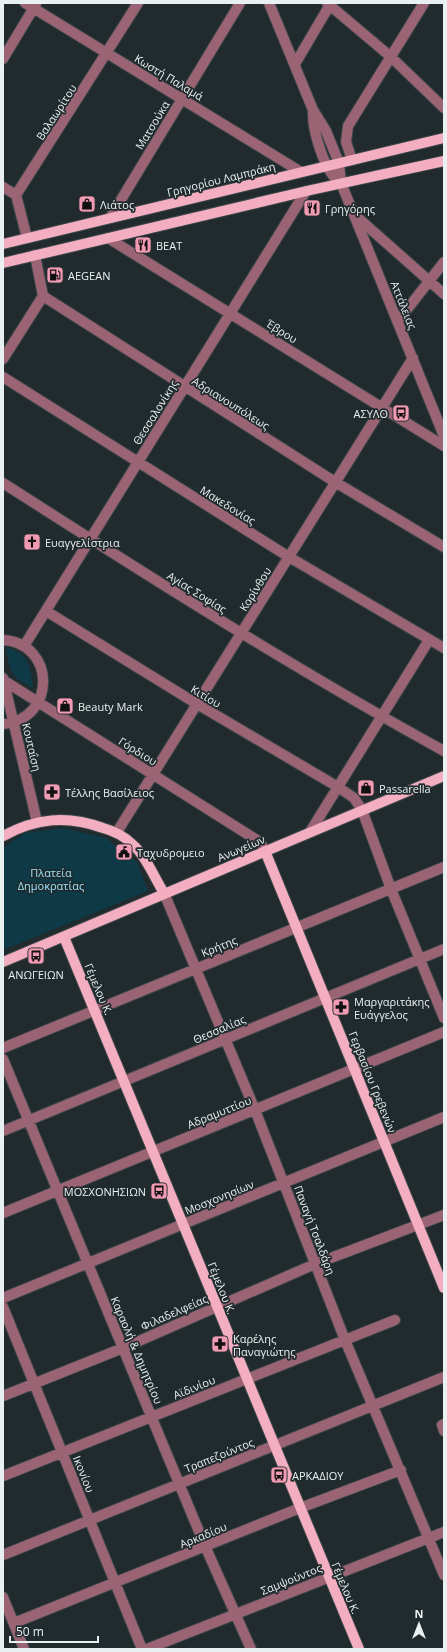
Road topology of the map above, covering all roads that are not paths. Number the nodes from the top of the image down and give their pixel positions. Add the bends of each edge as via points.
1 (138, 3) edge
2 (240, 3) edge
3 (269, 3) edge
4 (424, 3) edge
5 (329, 4) edge
6 (31, 5) edge
7 (107, 53) junction
8 (391, 57) junction
9 (3, 59) edge
10 (295, 64) junction
11 (182, 99) junction
12 (444, 108) edge
13 (313, 110) junction
14 (444, 138) edge
15 (352, 160) junction
16 (444, 160) edge
17 (339, 163) junction
18 (328, 165) junction
19 (301, 172) junction
20 (341, 183) junction
21 (3, 187) edge
22 (306, 191) junction
23 (16, 195) junction
24 (355, 216) junction
25 (110, 218) junction
26 (27, 238) junction
27 (108, 238) junction
28 (3, 244) edge
29 (35, 255) junction
30 (444, 262) edge
31 (3, 263) edge
32 (429, 280) junction
33 (444, 294) edge
34 (43, 296) junction
35 (230, 313) junction
36 (398, 321) junction
37 (413, 358) junction
38 (3, 359) edge
39 (3, 377) edge
40 (184, 388) junction
41 (382, 407) junction
42 (444, 436) edge
43 (444, 446) edge
44 (138, 462) junction
45 (335, 482) junction
46 (3, 483) edge
47 (91, 539) junction
48 (444, 547) edge
49 (288, 557) junction
50 (46, 611) junction
51 (241, 634) junction
52 (3, 640) edge
53 (429, 640) junction
54 (24, 646) junction
55 (444, 648) edge
56 (3, 679) edge
57 (39, 703) junction
58 (197, 704) junction
59 (382, 717) junction
60 (14, 723) junction
61 (3, 724) edge
62 (444, 751) edge
63 (153, 775) junction
64 (444, 776) edge
65 (338, 787) junction
66 (362, 810) junction
67 (37, 822) junction
68 (117, 832) junction
69 (310, 832) junction
70 (3, 836) edge
71 (262, 846) junction
72 (444, 867) edge
73 (391, 889) junction
74 (164, 893) junction
75 (296, 928) junction
76 (64, 937) junction
77 (444, 949) edge
78 (420, 959) junction
79 (3, 962) edge
80 (196, 969) junction
81 (325, 997) junction
82 (94, 1010) junction
83 (444, 1018) edge
84 (444, 1032) edge
85 (226, 1039) junction
86 (3, 1048) edge
87 (3, 1059) edge
88 (354, 1070) junction
89 (124, 1081) junction
90 (255, 1110) junction
91 (444, 1117) edge
92 (28, 1121) junction
93 (3, 1131) edge
94 (384, 1141) junction
95 (153, 1152) junction
96 (283, 1183) junction
97 (58, 1191) junction
98 (3, 1213) edge
99 (444, 1215) edge
100 (183, 1224) junction
101 (418, 1224) junction
102 (88, 1264) junction
103 (315, 1264) junction
104 (441, 1272) edge
105 (444, 1288) edge
106 (3, 1298) edge
107 (216, 1306) junction
108 (3, 1307) edge
109 (395, 1320) dead end
110 (345, 1340) junction
111 (123, 1348) junction
112 (444, 1377) edge
113 (247, 1379) junction
114 (34, 1383) junction
115 (3, 1396) edge
116 (374, 1406) junction
117 (152, 1417) junction
118 (274, 1446) junction
119 (62, 1453) junction
120 (401, 1470) junction
121 (3, 1476) edge
122 (179, 1484) junction
123 (300, 1508) junction
124 (90, 1520) junction
125 (444, 1532) edge
126 (430, 1538) junction
127 (205, 1546) junction
128 (3, 1555) edge
129 (444, 1575) edge
130 (329, 1576) junction
131 (115, 1583) junction
132 (3, 1597) edge
133 (236, 1614) junction
134 (14, 1623) junction
135 (24, 1649) edge
136 (142, 1649) edge
137 (147, 1649) edge
138 (251, 1649) edge
139 (359, 1649) edge

1 - 7 street, Βαλαωρίτου
2 - 11 street, Ματσούκα
3 - 10 street, Αττάλειας
4 - 8 street
5 - 8 street
5 - 10 street
6 - 7 street, Κωστή Παλαμά
6 - 9 street
7 - 11 street, Κωστή Παλαμά
7 - 23 street, Βαλαωρίτου
8 - 12 street
8 - 15 street via 348,126 346,142
10 - 13 street, Αττάλειας
11 - 19 street, Κωστή Παλαμά
11 - 25 street, Ματσούκα
13 - 17 street, Αττάλειας
13 - 18 street, Αττάλειας via 312,123
14 - 15 main road, Γρηγορίου Λαμπράκη
15 - 17 main road, Γρηγορίου Λαμπράκη
16 - 20 main road
17 - 18 main road, Γρηγορίου Λαμπράκη
17 - 20 street, Αττάλειας
18 - 19 main road, Γρηγορίου Λαμπράκη
18 - 20 street, Αττάλειας via 336,180
19 - 25 main road, Γρηγορίου Λαμπράκη
20 - 22 main road
20 - 24 street, Αττάλειας
21 - 23 street
22 - 27 main road
22 - 35 street, Θεσσαλονίκης
23 - 26 street
24 - 32 street
24 - 36 street, Αττάλειας
25 - 26 main road, Γρηγορίου Λαμπράκη
26 - 28 main road, Γρηγορίου Λαμπράκη
27 - 29 main road
27 - 35 street, Έβρου
29 - 31 main road
29 - 34 street
30 - 32 street
32 - 33 street
32 - 36 street
34 - 38 street
34 - 40 street, Αδριανουπόλεως
35 - 40 street, Θεσσαλονίκης
35 - 41 street, Έβρου
36 - 37 street, Αττάλειας
37 - 41 street, Κορίνθου
37 - 42 street, Αττάλειας
39 - 44 street, Μακεδονίας
40 - 44 street, Θεσσαλονίκης
40 - 45 street, Αδριανουπόλεως
41 - 43 street, Έβρου
41 - 45 street, Κορίνθου
44 - 47 street, Θεσσαλονίκης
44 - 49 street, Μακεδονίας
45 - 48 street, Αδριανουπόλεως
45 - 49 street, Κορίνθου
46 - 47 street, Αγίας Σοφίας
47 - 50 street, Θεσσαλονίκης
47 - 51 street, Αγίας Σοφίας
49 - 51 street, Κορίνθου
49 - 53 street, Μακεδονίας
50 - 54 street, Θεσσαλονίκης
50 - 58 street, Κιτίου
51 - 58 street, Κορίνθου
51 - 59 street, Αγίας Σοφίας
52 - 54 street
53 - 55 street, Μακεδονίας
53 - 59 street
54 - 57 street via 38,660 44,676
56 - 57 street, Γόρδιου
56 - 60 street, Κουταΐση
57 - 60 street via 27,716
57 - 63 street, Γόρδιου
58 - 63 street, Κορίνθου
58 - 65 street, Κιτίου
59 - 62 street, Αγίας Σοφίας
59 - 65 street
60 - 61 street
60 - 67 street, Κουταΐση
63 - 68 street, Κορίνθου
63 - 71 street, Γόρδιου
64 - 66 main road, Ανωγείων
65 - 66 street, Κιτίου via 354,798
65 - 69 street
66 - 69 main road, Ανωγείων
66 - 73 street
67 - 68 main road via 76,820
67 - 70 main road
68 - 74 main road via 133,844
69 - 71 main road, Ανωγείων
71 - 74 main road, Ανωγείων
71 - 75 main road, Γερβασίου Γρεβενών
72 - 73 street, Κρήτης
73 - 75 street, Κρήτης
73 - 78 street
74 - 76 main road, Ανωγείων
74 - 80 street, Παναγή Τσαλδάρη
75 - 80 street, Κρήτης
75 - 81 main road, Γερβασίου Γρεβενών
76 - 79 main road, Ανωγείων
76 - 82 main road, Γέμελου Κ.
77 - 78 street, Θεσσαλίας
78 - 81 street, Θεσσαλίας
78 - 83 street
80 - 82 street, Κρήτης
80 - 85 street, Παναγή Τσαλδάρη
81 - 85 street, Θεσσαλίας
81 - 88 main road, Γερβασίου Γρεβενών
82 - 86 street, Κρήτης
82 - 89 main road, Γέμελου Κ.
84 - 88 street, Αδραμυττίου
85 - 89 street, Θεσσαλίας
85 - 90 street, Παναγή Τσαλδάρη
87 - 92 street, Καραολή & Δημητρίου
88 - 90 street, Αδραμυττίου
88 - 94 main road, Γερβασίου Γρεβενών
89 - 92 street, Θεσσαλίας
89 - 95 main road, Γέμελου Κ.
90 - 95 street, Αδραμυττίου
90 - 96 street, Παναγή Τσαλδάρη
91 - 94 street, Μοσχονησίων
92 - 93 street, Θεσσαλίας
92 - 97 street, Καραολή & Δημητρίου
94 - 96 street, Μοσχονησίων
94 - 101 main road, Γερβασίου Γρεβενών
95 - 97 street, Αδραμυττίου
95 - 100 main road, Γέμελου Κ.
96 - 100 street, Μοσχονησίων
96 - 103 street, Παναγή Τσαλδάρη
97 - 98 street, Αδραμυττίου
97 - 102 street, Καραολή & Δημητρίου
99 - 101 street, Φιλαδελφείας
100 - 102 street, Μοσχονησίων
100 - 107 main road, Γέμελου Κ.
101 - 103 street, Φιλαδελφείας
101 - 104 main road, Γερβασίου Γρεβενών
102 - 106 street, Μοσχονησίων
102 - 111 street, Καραολή & Δημητρίου
103 - 107 street, Φιλαδελφείας
103 - 110 street, Παναγή Τσαλδάρη
104 - 105 main road, Γερβασίου Γρεβενών
107 - 111 street, Φιλαδελφείας
107 - 113 main road, Γέμελου Κ.
108 - 114 street, Ικονίου
109 - 110 street, Αϊδινίου
110 - 113 street, Αϊδινίου
110 - 116 street, Παναγή Τσαλδάρη
111 - 114 street, Φιλαδελφείας
111 - 117 street, Καραολή & Δημητρίου
112 - 116 street, Τραπεζούντος
113 - 117 street, Αϊδινίου
113 - 118 main road, Γέμελου Κ.
114 - 115 street, Φιλαδελφείας
114 - 119 street, Ικονίου
116 - 118 street, Τραπεζούντος
116 - 120 street, Παναγή Τσαλδάρη
117 - 119 street, Αϊδινίου
117 - 122 street, Καραολή & Δημητρίου
118 - 122 street, Τραπεζούντος
118 - 123 main road, Γέμελου Κ.
119 - 121 street, Αϊδινίου
119 - 124 street, Ικονίου
120 - 123 street, Αρκαδίου
120 - 126 street, Παναγή Τσαλδάρη
122 - 124 street, Τραπεζούντος
122 - 127 street, Καραολή & Δημητρίου
123 - 127 street, Αρκαδίου
123 - 130 main road, Γέμελου Κ.
124 - 128 street, Τραπεζούντος
124 - 131 street, Ικονίου
125 - 126 street, Σαμψούντος
126 - 129 street, Παναγή Τσαλδάρη
126 - 130 street, Σαμψούντος
127 - 131 street, Αρκαδίου
127 - 133 street, Καραολή & Δημητρίου
130 - 133 street, Σαμψούντος
130 - 139 main road, Γέμελου Κ.
131 - 134 street, Αρκαδίου
131 - 136 street, Ικονίου
132 - 134 street
133 - 137 street, Σαμψούντος
133 - 138 street, Καραολή & Δημητρίου
134 - 135 street

